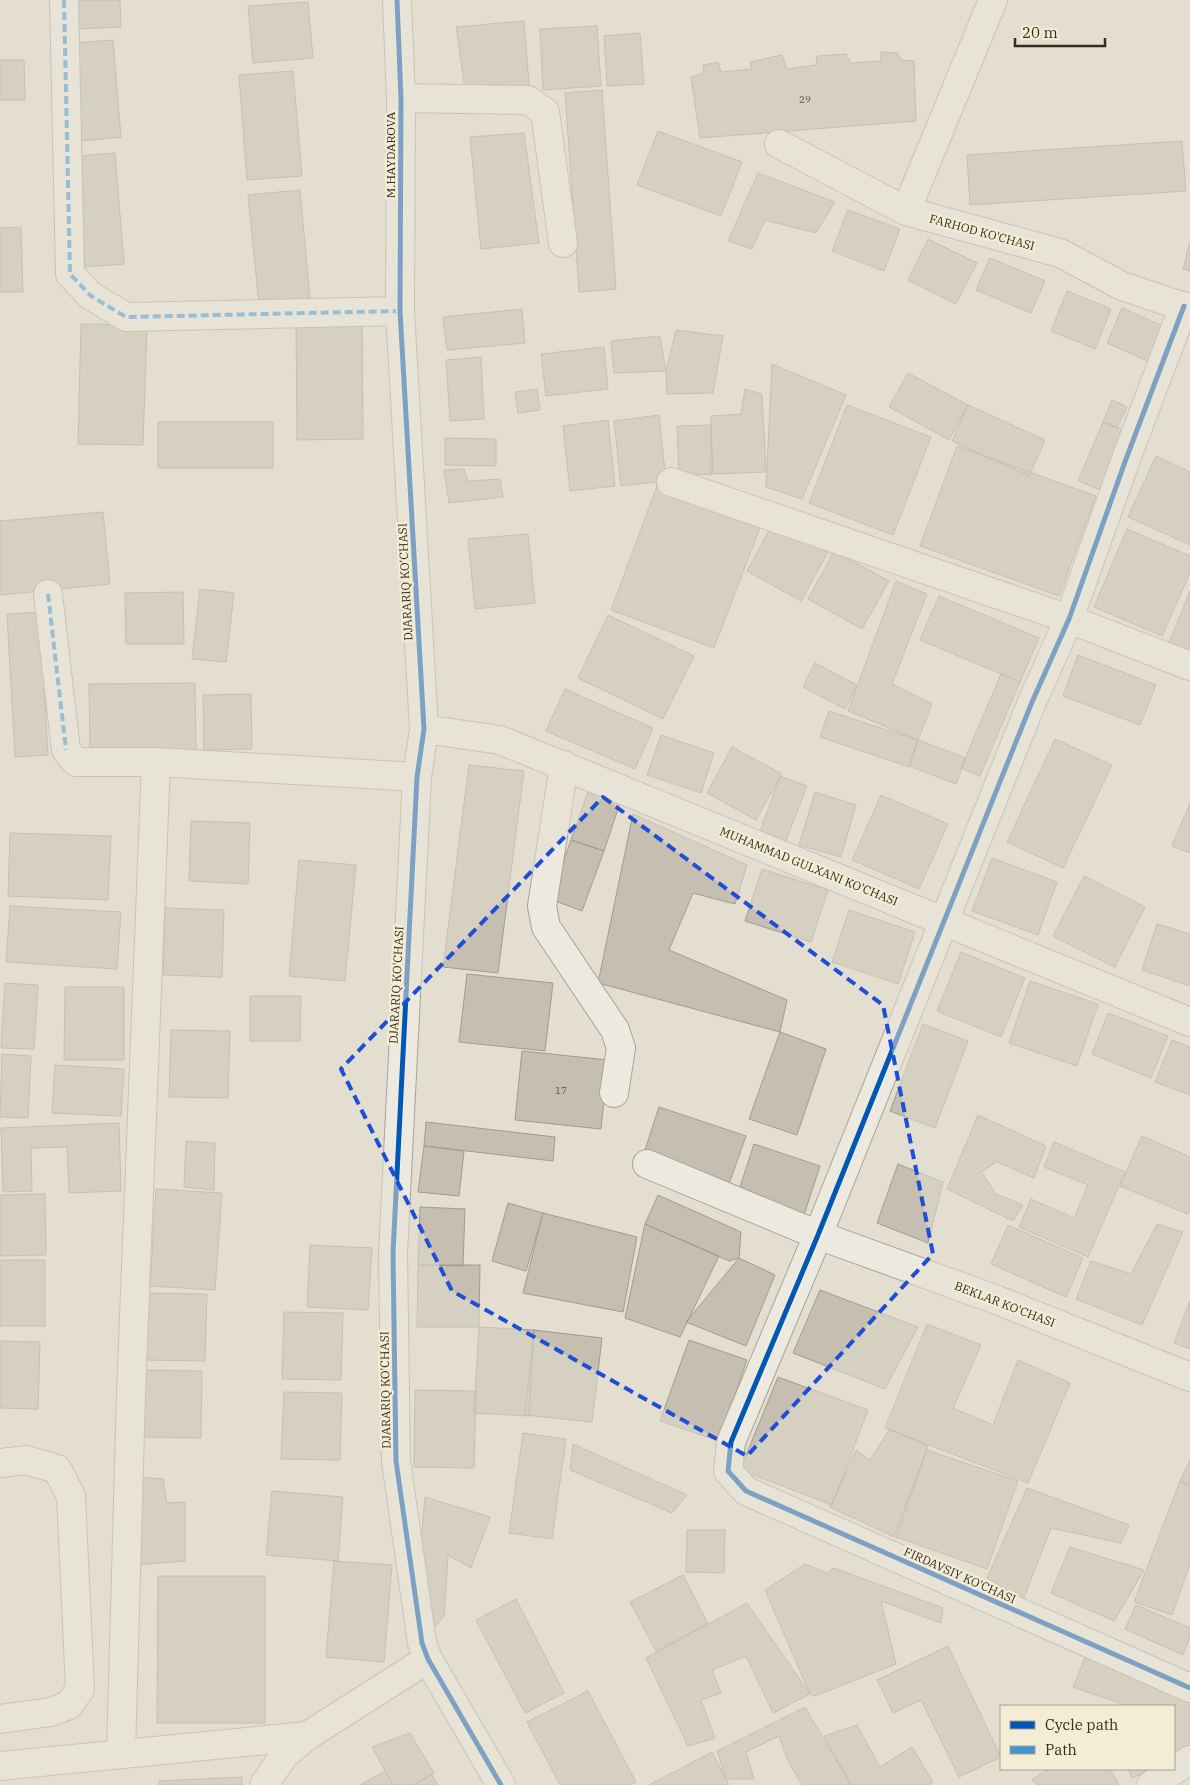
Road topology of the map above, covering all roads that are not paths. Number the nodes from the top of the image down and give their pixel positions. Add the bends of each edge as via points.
1 (64, 0) edge
2 (397, 0) edge
3 (993, 0) edge
4 (400, 98) junction
5 (779, 144) dead end
6 (906, 212) junction
7 (563, 243) dead end
8 (1187, 307) edge
9 (400, 310) junction
10 (671, 482) dead end
11 (48, 594) dead end
12 (1069, 619) junction
13 (1190, 666) edge
14 (424, 729) junction
15 (156, 762) junction
16 (564, 766) junction
17 (416, 776) junction
18 (944, 921) junction
19 (1190, 1022) edge
20 (614, 1093) dead end
21 (648, 1164) dead end
22 (818, 1235) junction
23 (1190, 1377) edge
24 (0, 1463) edge
25 (428, 1659) junction
26 (1190, 1688) edge
27 (0, 1719) edge
28 (307, 1736) junction
29 (121, 1754) junction
30 (1190, 1760) edge
31 (0, 1766) edge
32 (1174, 1770) edge
33 (1175, 1770) edge
34 (264, 1785) edge
35 (501, 1785) edge
36 (1151, 1785) edge

1 - 9 street via 70,274 91,296 126,317
2 - 4 street, M.HAYDAROVA
3 - 6 street
4 - 7 street via 528,100 545,112
4 - 9 street, M.HAYDAROVA
5 - 6 street, FARHOD KO'CHASI
6 - 8 street, FARHOD KO'CHASI via 1060,253 1122,286
8 - 12 street via 1126,458
9 - 14 street, DJARARIQ KO'CHASI
10 - 12 street
11 - 15 street via 66,750 76,762
12 - 13 street
12 - 18 street
14 - 16 street, MUHAMMAD GULXANI KO'CHASI via 500,740
14 - 17 street, DJARARIQ KO'CHASI
15 - 17 street
15 - 29 street via 131,1394
16 - 18 street, MUHAMMAD GULXANI KO'CHASI
16 - 20 street via 542,906 546,927 615,1030 621,1048
17 - 25 street, DJARARIQ KO'CHASI via 394,1233 396,1461 422,1642
18 - 19 street, MUHAMMAD GULXANI KO'CHASI
18 - 22 street
21 - 22 street, BEKLAR KO'CHASI
22 - 23 street, BEKLAR KO'CHASI via 997,1300
22 - 26 street, FIRDAVSIY KO'CHASI via 731,1442 728,1471 746,1491
24 - 27 street via 26,1460 57,1469 71,1496 80,1689 69,1705 51,1712
25 - 28 street
25 - 35 street, DJARARIQ KO'CHASI
28 - 29 street
28 - 34 street via 284,1756
29 - 31 street
30 - 33 street
32 - 36 street

